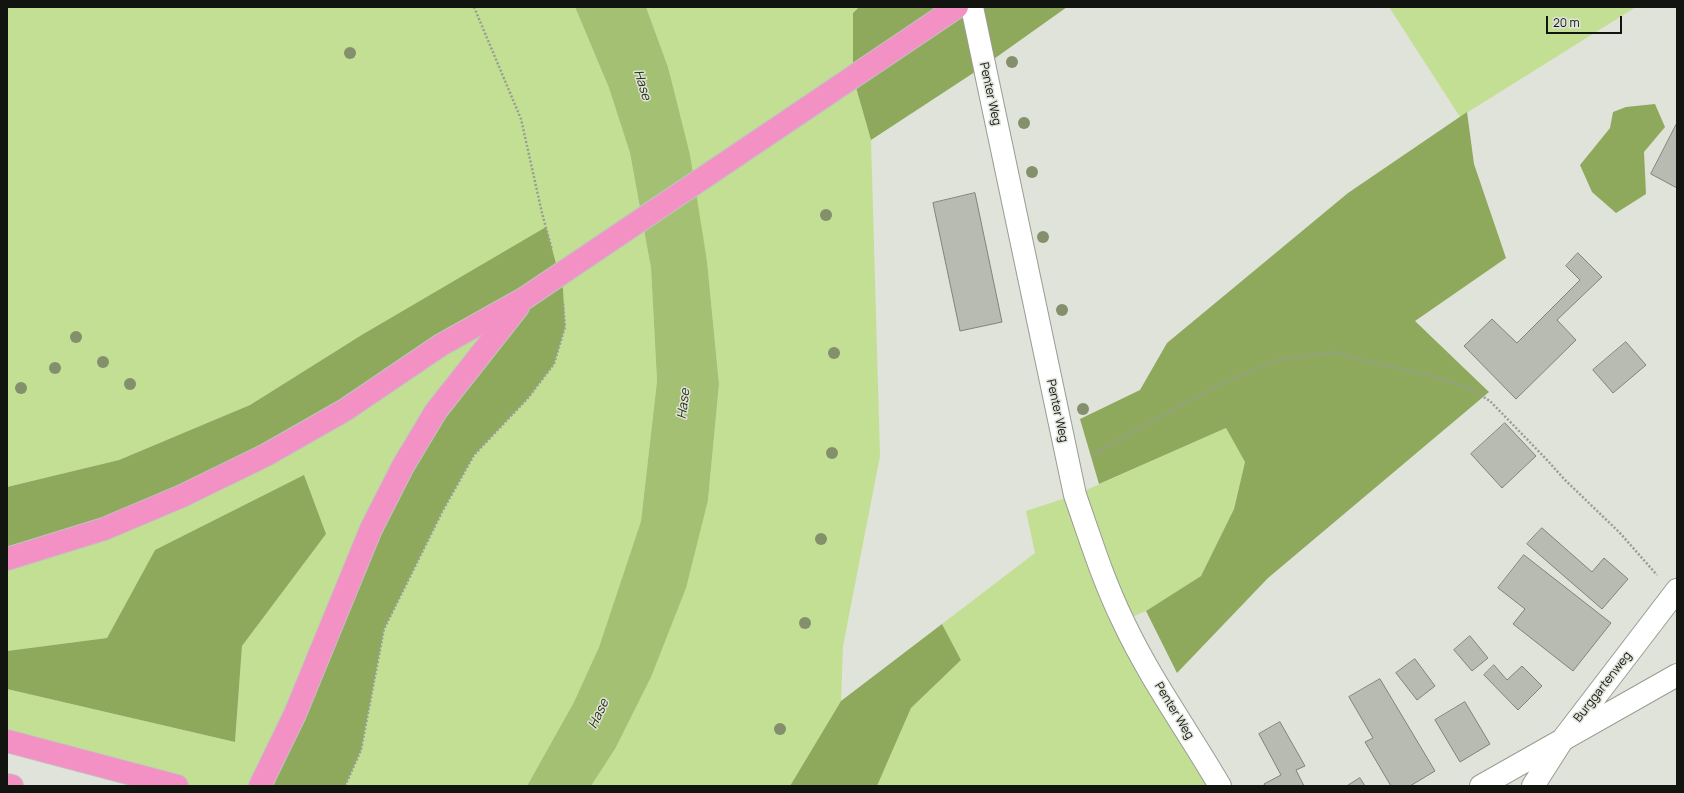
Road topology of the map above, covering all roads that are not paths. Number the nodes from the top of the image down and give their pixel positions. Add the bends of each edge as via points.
1 (957, 7) edge
2 (972, 7) edge
3 (525, 298) junction
4 (7, 559) edge
5 (1676, 592) edge
6 (1677, 675) edge
7 (1562, 739) junction
8 (7, 740) edge
9 (7, 785) edge
10 (12, 786) edge
11 (177, 786) edge
12 (260, 786) edge
13 (1220, 786) edge
14 (1481, 786) edge
15 (1533, 786) edge

1 - 3 highway, bridge
2 - 13 street, Penter Weg via 1075,495 1101,570 1123,621 1160,690
3 - 4 highway via 441,345 345,410 266,455 182,496 104,529
3 - 12 highway via 436,411 403,466 372,529 295,714
5 - 7 street, Burggartenweg
6 - 7 street
7 - 14 street
7 - 15 street, Burggartenweg
8 - 11 highway
9 - 10 highway

